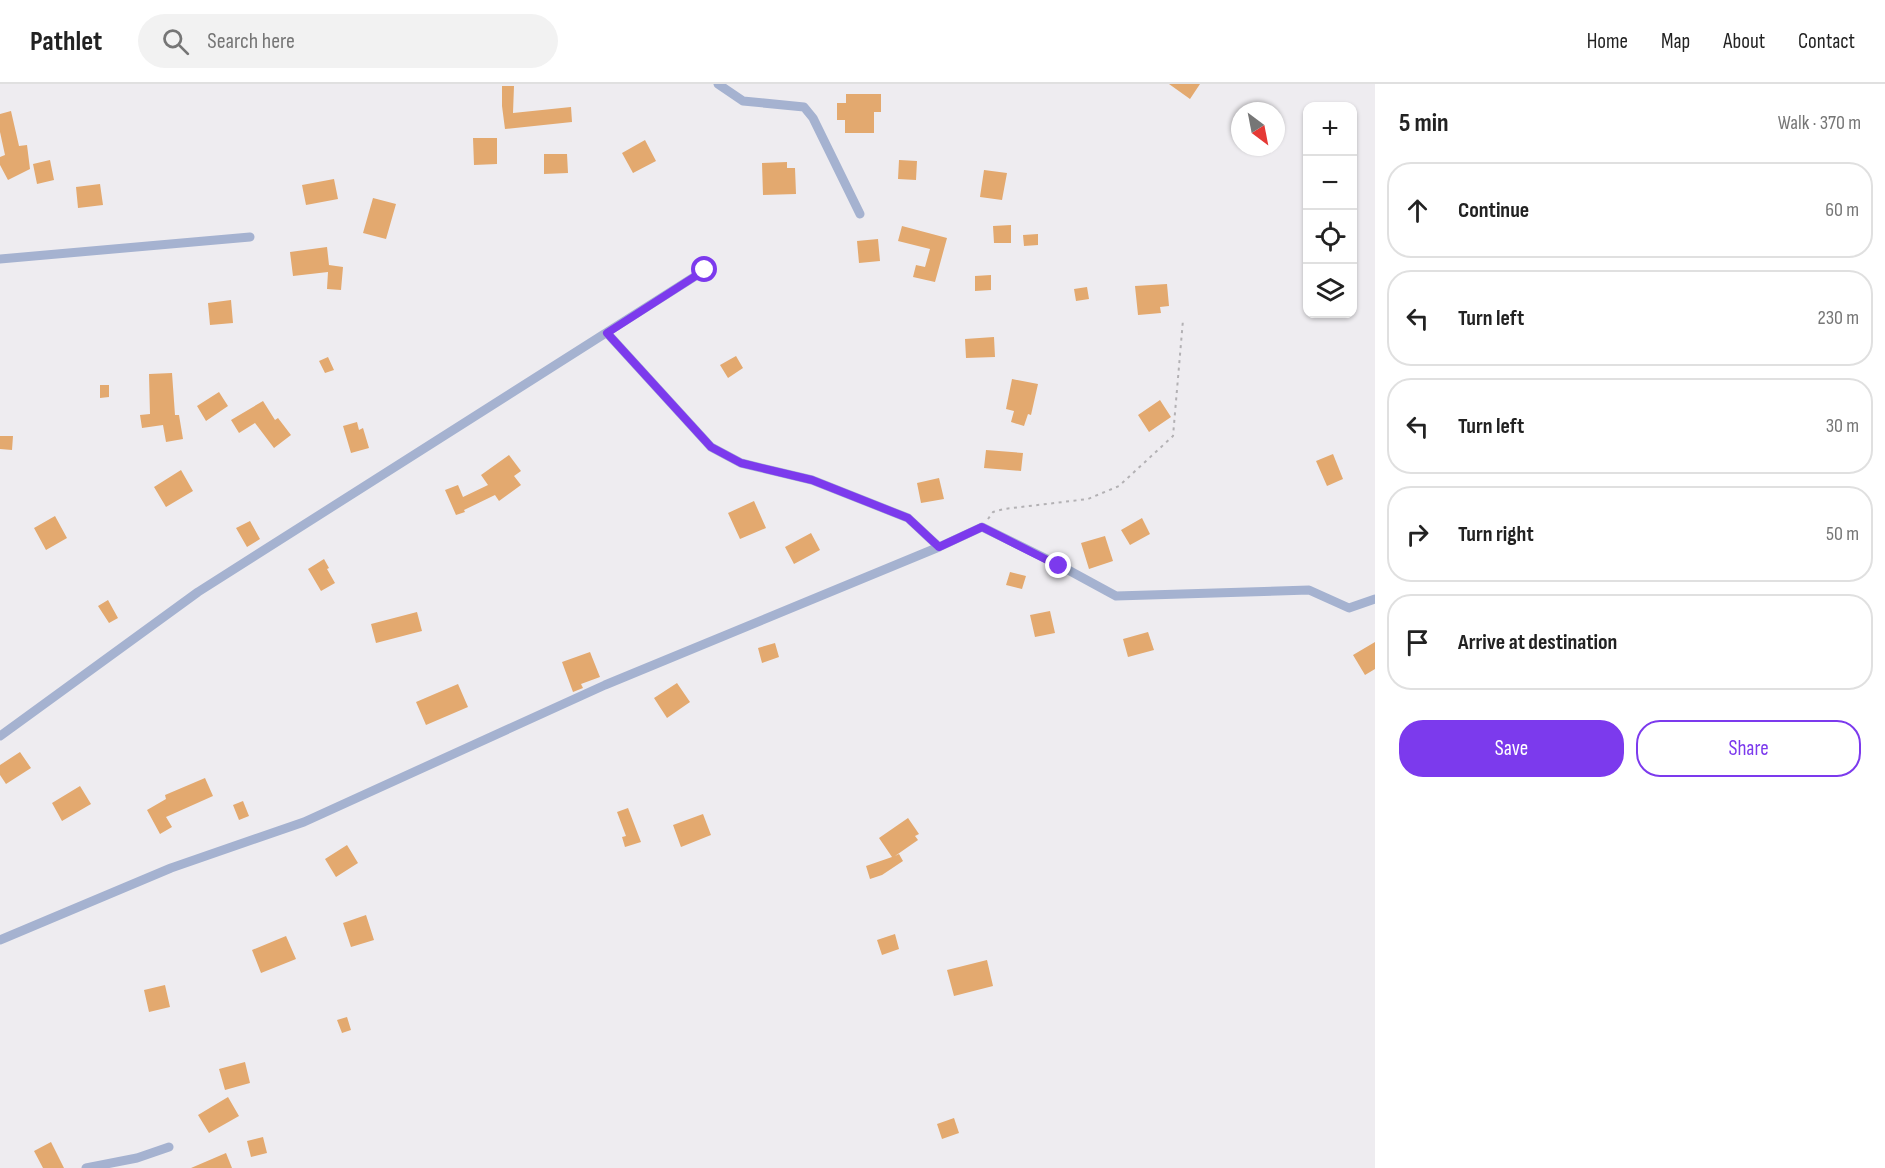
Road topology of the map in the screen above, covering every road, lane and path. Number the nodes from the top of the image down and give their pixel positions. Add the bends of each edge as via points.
1 (718, 84) edge
2 (860, 214) dead end
3 (250, 237) dead end
4 (0, 259) edge
5 (705, 270) dead end
6 (1183, 320) dead end
7 (607, 333) junction
8 (982, 527) junction
9 (939, 547) junction
10 (1375, 599) edge
11 (0, 736) edge
12 (0, 939) edge
13 (169, 1147) dead end
14 (86, 1168) edge

1 - 2 street via 743,101 804,107
3 - 4 street
5 - 7 street
6 - 8 path via 1173,435 1119,486 1088,499 993,512
7 - 9 street via 711,447 741,463 812,480 908,518
7 - 11 street via 198,592
8 - 9 street
8 - 10 street via 1116,596 1309,590 1349,608
9 - 12 street via 605,685 304,822 171,868
13 - 14 street

